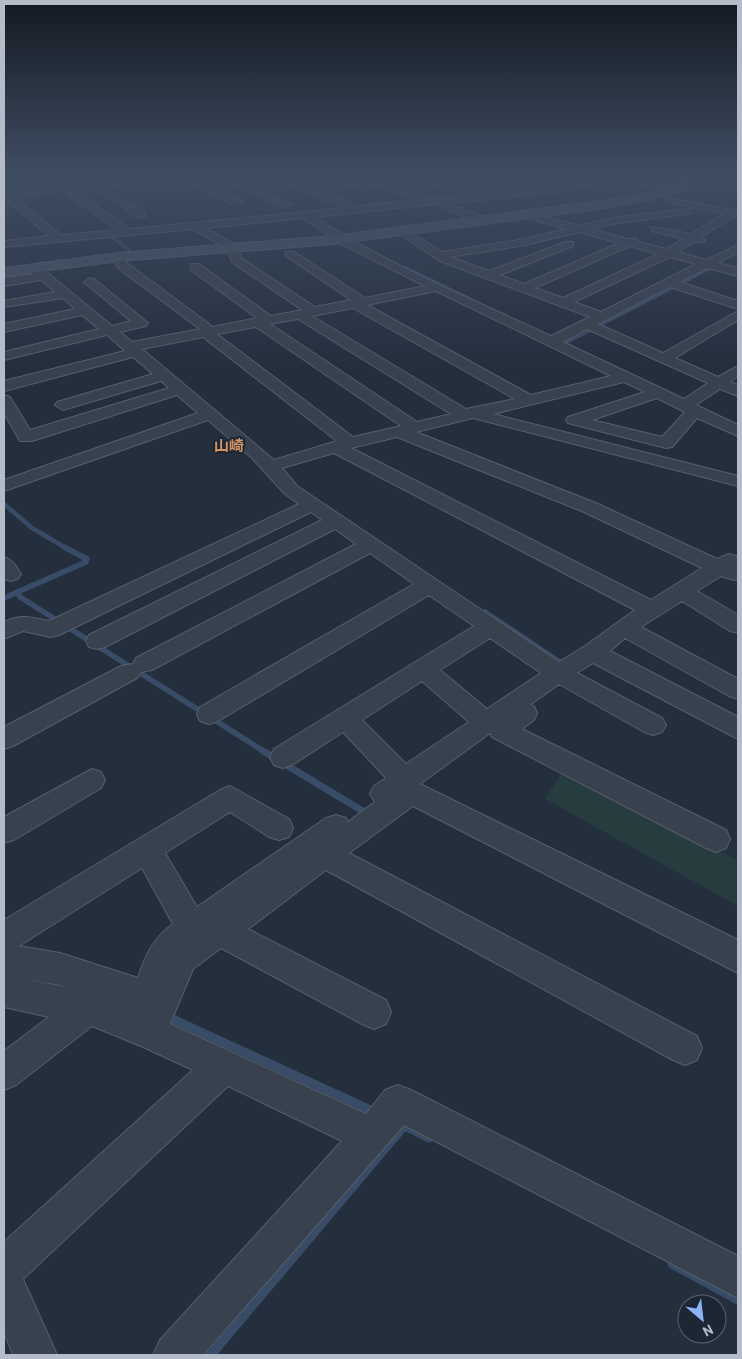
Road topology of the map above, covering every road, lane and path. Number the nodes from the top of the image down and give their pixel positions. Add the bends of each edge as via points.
1 (73, 237) edge
2 (118, 237) edge
3 (214, 237) edge
4 (339, 237) edge
5 (365, 237) edge
6 (411, 237) edge
7 (439, 237) edge
8 (546, 237) edge
9 (583, 237) edge
10 (609, 237) edge
11 (640, 237) edge
12 (689, 237) edge
13 (66, 238) junction
14 (694, 238) junction
15 (343, 240) junction
16 (629, 243) junction
17 (4, 244) edge
18 (738, 248) edge
19 (556, 249) junction
20 (233, 250) junction
21 (461, 251) junction
22 (290, 254) dead end
23 (667, 254) junction
24 (141, 255) junction
25 (440, 256) junction
26 (119, 259) junction
27 (591, 260) junction
28 (83, 262) junction
29 (385, 262) junction
30 (244, 265) junction
31 (365, 266) dead end
32 (713, 266) junction
33 (37, 271) junction
34 (4, 272) edge
35 (629, 272) junction
36 (738, 272) edge
37 (135, 274) junction
38 (490, 275) junction
39 (4, 282) edge
40 (104, 282) junction
41 (395, 284) dead end
42 (674, 285) junction
43 (438, 287) junction
44 (525, 288) junction
45 (410, 292) junction
46 (72, 293) junction
47 (128, 294) dead end
48 (111, 298) junction
49 (564, 302) junction
50 (357, 303) junction
51 (8, 304) dead end
52 (738, 304) edge
53 (144, 309) dead end
54 (87, 310) junction
55 (129, 313) junction
56 (308, 313) junction
57 (738, 315) edge
58 (264, 322) junction
59 (595, 324) junction
60 (4, 328) edge
61 (115, 330) junction
62 (209, 332) junction
63 (552, 342) junction
64 (135, 348) junction
65 (4, 356) edge
66 (664, 358) junction
67 (738, 370) edge
68 (164, 376) junction
69 (626, 378) junction
70 (719, 382) junction
71 (4, 386) edge
72 (180, 389) junction
73 (738, 391) edge
74 (658, 393) junction
75 (528, 399) junction
76 (4, 400) edge
77 (62, 405) dead end
78 (689, 405) junction
79 (210, 414) junction
80 (468, 414) junction
81 (574, 420) junction
82 (406, 429) junction
83 (738, 431) edge
84 (539, 432) junction
85 (343, 445) junction
86 (275, 465) junction
87 (738, 481) edge
88 (4, 486) edge
89 (311, 505) junction
90 (336, 521) junction
91 (370, 545) junction
92 (738, 554) edge
93 (717, 567) junction
94 (738, 570) edge
95 (429, 585) junction
96 (684, 593) junction
97 (651, 608) junction
98 (62, 625) joint
99 (738, 625) edge
100 (490, 627) junction
101 (4, 630) edge
102 (629, 630) junction
103 (97, 641) dead end
104 (597, 654) junction
105 (424, 669) junction
106 (566, 672) junction
107 (738, 690) edge
108 (209, 714) dead end
109 (346, 718) junction
110 (487, 723) junction
111 (653, 725) dead end
112 (738, 729) edge
113 (4, 740) edge
114 (283, 757) dead end
115 (92, 780) dead end
116 (405, 780) junction
117 (279, 828) dead end
118 (4, 831) edge
119 (716, 840) dead end
120 (147, 849) junction
121 (325, 855) junction
122 (206, 929) junction
123 (4, 938) edge
124 (738, 957) edge
125 (4, 959) edge
126 (4, 991) edge
127 (88, 1008) junction
128 (155, 1008) junction
129 (374, 1012) dead end
130 (685, 1048) dead end
131 (224, 1066) junction
132 (4, 1073) edge
133 (382, 1123) junction
134 (4, 1268) edge
135 (738, 1278) edge
136 (4, 1282) edge
137 (35, 1355) edge
138 (174, 1355) edge

1 - 13 street
2 - 24 street
3 - 20 street
4 - 15 street
5 - 15 main road
6 - 25 street
7 - 21 street
8 - 21 street
9 - 19 street
10 - 16 street
11 - 16 street
12 - 14 street
13 - 17 street
13 - 28 street
14 - 18 street
14 - 23 street
15 - 20 main road
15 - 29 street
16 - 23 street
16 - 27 street
18 - 32 street
19 - 27 street
19 - 38 street
20 - 24 main road
20 - 30 street via 236,260
21 - 25 street
22 - 50 street
23 - 32 street
23 - 35 street
24 - 26 main road
25 - 38 street
26 - 28 main road
26 - 37 street
27 - 35 street
27 - 44 street
28 - 33 main road
29 - 31 street
29 - 43 street
30 - 56 street
30 - 58 street via 201,271
32 - 36 street
32 - 42 street
33 - 34 main road
33 - 39 street
33 - 46 street
35 - 42 street
35 - 49 street
37 - 40 street
37 - 62 street via 180,306
38 - 44 street
40 - 46 street
40 - 48 street
41 - 45 street
42 - 52 street
42 - 59 street
43 - 45 street
43 - 63 street
44 - 49 street
45 - 50 street
46 - 51 street
46 - 54 street
47 - 48 street
48 - 55 street
49 - 59 street
50 - 56 street
50 - 75 street
53 - 55 street
54 - 60 street
54 - 61 street
55 - 61 street via 141,323
56 - 58 street
56 - 80 street
57 - 66 street
58 - 62 street
58 - 82 street
59 - 63 street
59 - 66 street
61 - 64 street
61 - 65 street
62 - 64 street
62 - 85 street
63 - 69 street
64 - 68 street
64 - 71 street
66 - 70 street
67 - 70 street
68 - 72 street
68 - 77 street
69 - 74 street
69 - 75 street
70 - 73 street
70 - 78 street
72 - 76 street via 26,437
72 - 79 street
74 - 78 street
74 - 81 street
75 - 80 street
78 - 81 street via 666,443
78 - 83 street
79 - 86 street
79 - 88 street
80 - 82 street
80 - 84 street
81 - 84 street
82 - 85 street
82 - 93 street via 591,508
84 - 87 street
85 - 86 street
85 - 97 street
86 - 89 street via 291,490
89 - 90 street
89 - 98 street
90 - 91 street
90 - 103 street
91 - 95 street
91 - 113 street
92 - 93 street
93 - 94 street via 734,573
93 - 96 street
95 - 100 street
95 - 108 street
96 - 97 street
96 - 99 street
97 - 102 street
98 - 101 street via 51,630 21,623
100 - 105 street
100 - 106 street
102 - 104 street
102 - 107 street
104 - 106 street
104 - 112 street
105 - 109 street
105 - 110 street
106 - 110 street
106 - 111 street
106 - 119 street via 501,730
109 - 114 street
109 - 116 street
110 - 116 street
115 - 118 street
116 - 122 street
117 - 120 street via 230,798
120 - 122 street
120 - 123 street
121 - 122 street
121 - 124 street via 411,792
121 - 130 street
122 - 128 street via 174,942 160,960
122 - 129 street
125 - 128 street via 60,969
126 - 127 street
127 - 128 street
127 - 132 street
128 - 131 street
131 - 133 street
131 - 134 street
133 - 135 street via 398,1103
133 - 138 street
136 - 137 street

